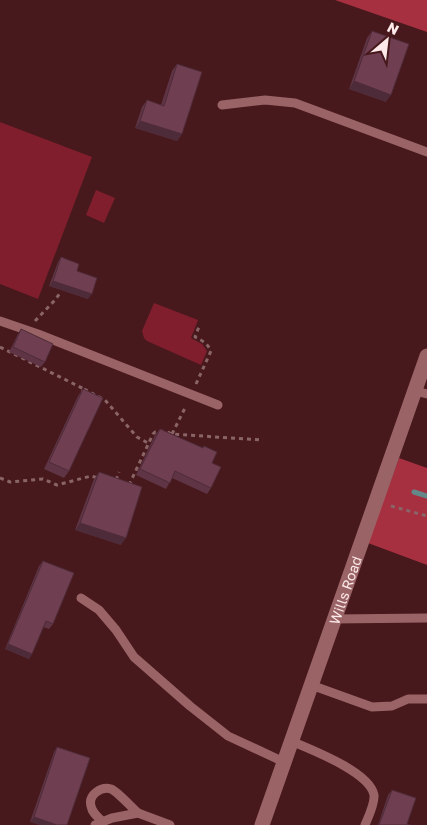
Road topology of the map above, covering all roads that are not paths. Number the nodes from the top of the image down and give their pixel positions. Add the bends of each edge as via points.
1 (222, 105) dead end
2 (427, 152) edge
3 (0, 322) edge
4 (427, 356) edge
5 (421, 392) edge
6 (218, 405) dead end
7 (81, 598) dead end
8 (427, 618) edge
9 (334, 619) junction
10 (311, 685) junction
11 (427, 699) edge
12 (291, 741) junction
13 (284, 762) junction
14 (138, 813) junction
15 (99, 823) edge
16 (170, 825) edge
17 (262, 825) edge
18 (365, 825) edge

1 - 2 lane via 265,100 295,103
3 - 6 lane
4 - 5 street, Wills Road
5 - 9 street, Wills Road via 376,501
7 - 13 lane via 99,610 134,657 205,718 228,736
8 - 9 lane
9 - 10 street, Wills Road
10 - 11 lane via 372,706 392,706 408,699
10 - 12 street, Wills Road
12 - 13 street, Wills Road
12 - 18 lane via 352,770 372,788 374,798
13 - 17 street, Wills Road
14 - 15 lane
14 - 15 lane via 118,793 109,788 100,790 90,799
14 - 16 lane

